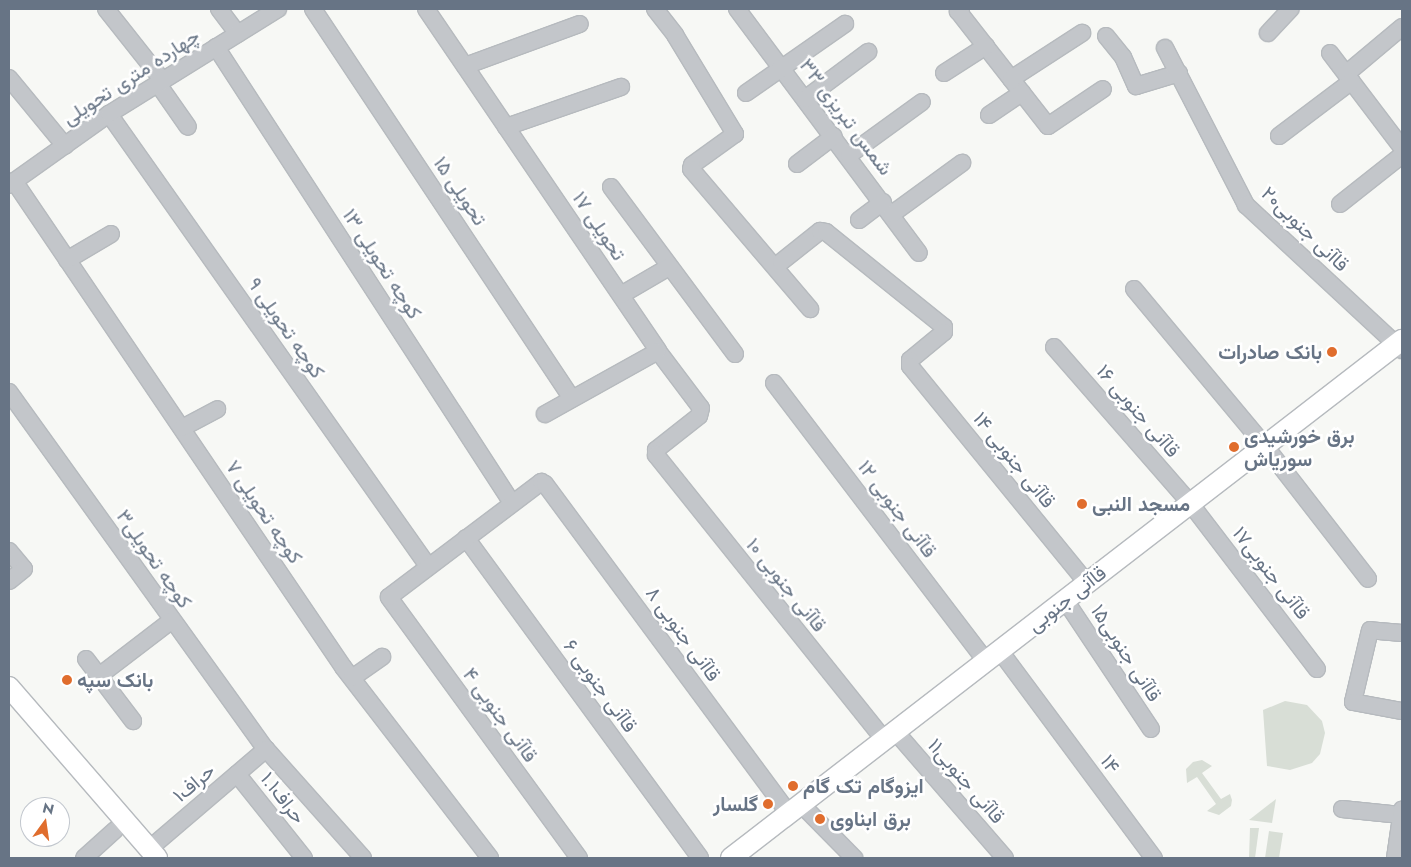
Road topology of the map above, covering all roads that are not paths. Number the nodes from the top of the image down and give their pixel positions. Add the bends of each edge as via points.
1 (106, 9) edge
2 (219, 9) edge
3 (278, 9) edge
4 (313, 9) edge
5 (426, 9) edge
6 (654, 9) edge
7 (737, 9) edge
8 (961, 9) edge
9 (1290, 9) edge
10 (580, 24) dead end
11 (845, 24) dead end
12 (1402, 27) edge
13 (1082, 33) dead end
14 (1268, 33) dead end
15 (238, 34) junction
16 (1106, 36) dead end
17 (986, 46) junction
18 (216, 47) junction
19 (1165, 48) dead end
20 (868, 52) dead end
21 (1330, 53) dead end
22 (465, 66) junction
23 (781, 67) junction
24 (1179, 73) junction
25 (944, 74) dead end
26 (9, 78) edge
27 (1349, 78) junction
28 (1011, 79) junction
29 (160, 82) junction
30 (621, 87) dead end
31 (1103, 89) dead end
32 (1022, 92) junction
33 (746, 93) dead end
34 (805, 99) junction
35 (922, 102) dead end
36 (109, 114) junction
37 (990, 115) dead end
38 (188, 127) dead end
39 (506, 127) junction
40 (834, 136) junction
41 (1279, 136) dead end
42 (65, 146) junction
43 (1401, 147) edge
44 (849, 155) junction
45 (962, 163) dead end
46 (797, 164) dead end
47 (11, 183) edge
48 (611, 187) dead end
49 (1340, 204) dead end
50 (887, 208) junction
51 (859, 220) dead end
52 (111, 234) dead end
53 (920, 253) dead end
54 (67, 260) junction
55 (780, 262) dead end
56 (669, 267) junction
57 (1134, 289) dead end
58 (620, 295) junction
59 (810, 309) dead end
60 (1400, 345) edge
61 (1054, 347) dead end
62 (658, 351) junction
63 (735, 354) dead end
64 (774, 383) dead end
65 (9, 392) edge
66 (571, 396) junction
67 (218, 409) dead end
68 (544, 414) dead end
69 (182, 428) junction
70 (1265, 446) junction
71 (656, 455) joint
72 (512, 503) junction
73 (1190, 503) junction
74 (466, 538) junction
75 (9, 551) edge
76 (428, 566) junction
77 (1368, 578) dead end
78 (9, 581) edge
79 (1087, 583) junction
80 (1066, 600) junction
81 (171, 621) junction
82 (1402, 633) edge
83 (993, 656) junction
84 (382, 657) dead end
85 (86, 659) dead end
86 (1318, 669) dead end
87 (99, 676) junction
88 (352, 678) junction
89 (9, 687) edge
90 (9, 708) edge
91 (1402, 711) edge
92 (133, 720) dead end
93 (1151, 729) dead end
94 (889, 736) junction
95 (266, 749) junction
96 (1072, 750) joint
97 (237, 774) junction
98 (795, 809) junction
99 (1342, 809) dead end
100 (1402, 813) edge
101 (115, 830) junction
102 (300, 853) edge
103 (149, 855) edge
104 (735, 857) edge
105 (84, 858) edge
106 (363, 858) edge
107 (490, 858) edge
108 (579, 858) edge
109 (700, 858) edge
110 (854, 858) edge
111 (1004, 858) edge
112 (1154, 858) edge
113 (1395, 858) edge

1 - 29 street
2 - 15 street
3 - 15 street, چهارده متری تحویلی
4 - 66 street, تحویلی ۱۵
5 - 22 street, تحویلی ۱۷
6 - 59 street via 675,35 734,134 691,169
7 - 23 street, شمس تبریزی ۳۳
8 - 17 street via 958,11
9 - 14 street
10 - 22 street
11 - 23 street
12 - 27 street
13 - 28 street
15 - 18 street, چهارده متری تحویلی
16 - 24 street via 1123,57 1136,86
17 - 25 street
17 - 28 street
18 - 29 street, چهارده متری تحویلی
18 - 72 street, کوچه تحویلی ۱۳
19 - 24 street, ۲۰قاآنی جنوبی
20 - 34 street
21 - 27 street
22 - 39 street, تحویلی ۱۷
23 - 33 street
23 - 34 street, شمس تبریزی ۳۳
24 - 60 street, ۲۰قاآنی جنوبی via 1246,205
26 - 42 street
27 - 41 street
27 - 43 street
28 - 32 street
29 - 36 street, چهارده متری تحویلی
29 - 38 street
30 - 39 street
31 - 32 street via 1048,126
32 - 37 street
34 - 40 street, شمس تبریزی ۳۳
35 - 44 street
36 - 42 street, چهارده متری تحویلی
36 - 76 street, کوچه تحویلی ۹
39 - 58 street, تحویلی ۱۷
40 - 44 street, شمس تبریزی ۳۳
40 - 46 street
42 - 47 street, چهارده متری تحویلی
43 - 49 street
44 - 50 street, شمس تبریزی ۳۳
45 - 50 street
47 - 54 street, کوچه تحویلی ۷
48 - 56 street
50 - 51 street
50 - 53 street, شمس تبریزی ۳۳
52 - 54 street
54 - 69 street, کوچه تحویلی ۷
55 - 79 street, قاآنی جنوبی ۱۴ via 820,231 826,232 944,327 944,332 910,363
56 - 58 street
56 - 63 street
57 - 70 street
58 - 62 street, تحویلی ۱۷
60 - 70 main road, قاآنی جنوبی
61 - 73 street, قاآنی جنوبی ۱۶
62 - 66 street
62 - 71 street, تحویلی ۱۷ via 702,413 656,450
64 - 83 street, قاآنی جنوبی ۱۲
65 - 81 street, کوچه تحویلی۳
66 - 68 street
67 - 69 street
69 - 88 street, کوچه تحویلی ۷
70 - 73 main road, قاآنی جنوبی
70 - 77 street
71 - 94 street, قاآنی جنوبی ۱۰
72 - 74 street
72 - 98 street, قاآنی جنوبی ۸ via 541,482 551,492
73 - 79 main road, قاآنی جنوبی
73 - 86 street, قاآنی جنوبی۱۷
74 - 76 street
74 - 109 street, قاآنی جنوبی ۶
75 - 78 street via 24,569
76 - 108 street, قاآنی جنوبی ۴ via 390,597
79 - 80 main road, قاآنی جنوبی
80 - 83 main road, قاآنی جنوبی
80 - 93 street, قاآنی جنوبی۱۵
81 - 87 street
81 - 95 street, کوچه تحویلی۳
82 - 91 street via 1370,630 1353,702
83 - 94 main road, قاآنی جنوبی
83 - 96 street, قاآنی جنوبی ۱۲
84 - 88 street
85 - 87 street
87 - 92 street
88 - 107 street, کوچه تحویلی ۷
89 - 103 main road
90 - 101 main road
94 - 98 main road, قاآنی جنوبی
94 - 111 street, قاآنی جنوبی۱۱
95 - 97 street, حراف۱
95 - 106 street, کوچه تحویلی۳
96 - 112 street, ۱۴
97 - 102 street, حراف۱.۱
97 - 103 street, حراف۱
98 - 104 main road, قاآنی جنوبی
98 - 110 street, قاآنی جنوبی ۸
99 - 100 street
100 - 113 street
101 - 103 main road
101 - 105 street

